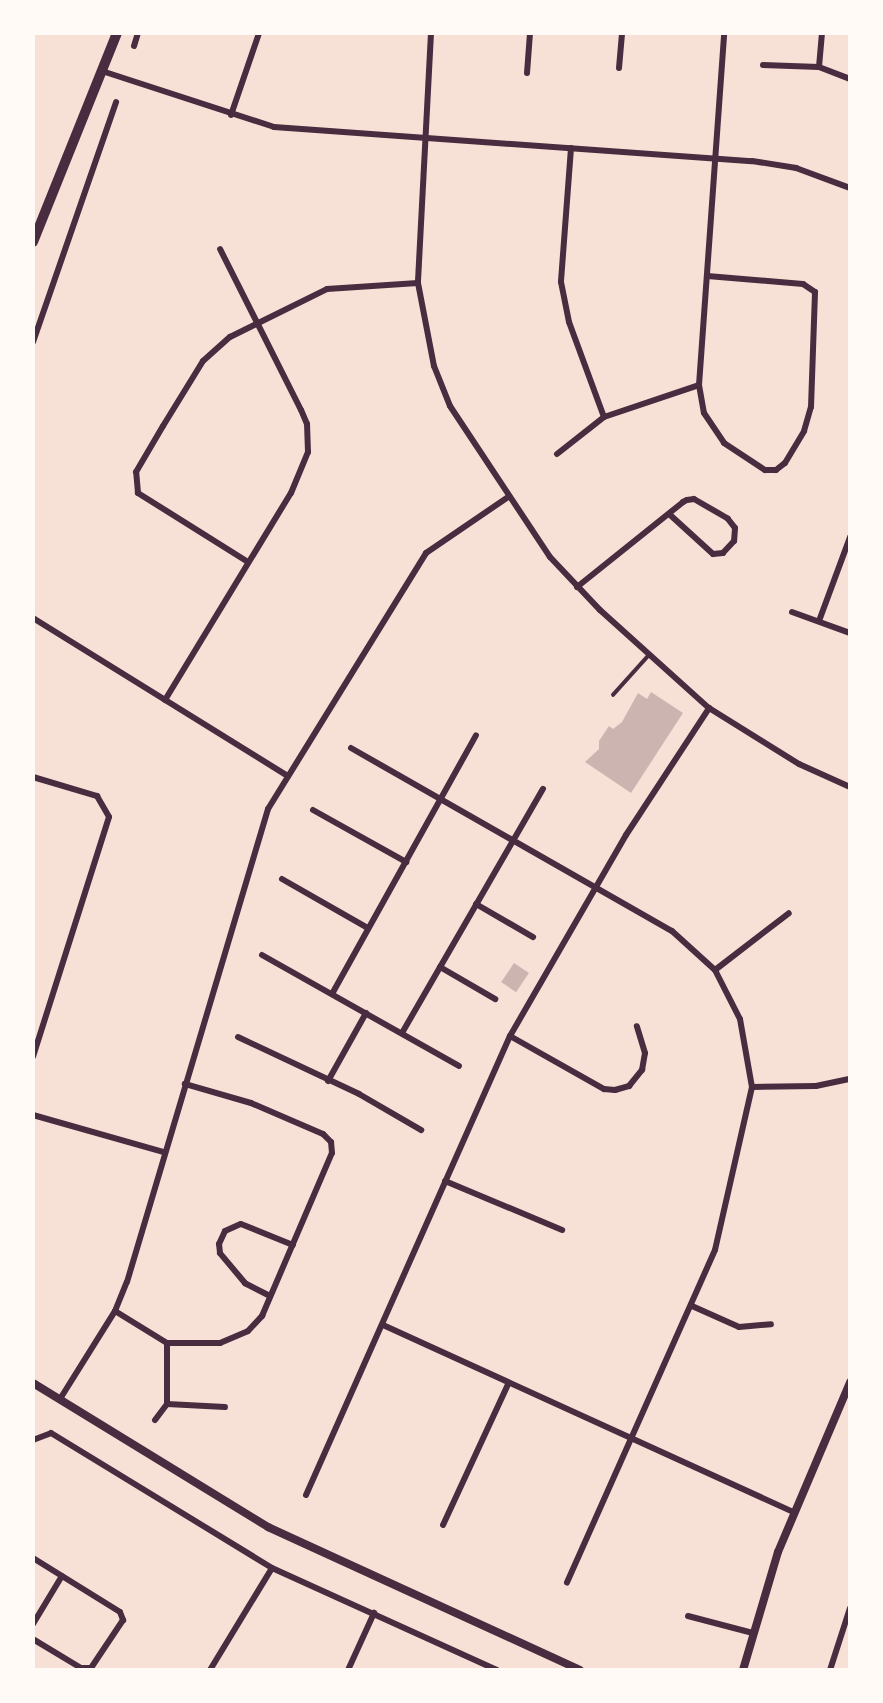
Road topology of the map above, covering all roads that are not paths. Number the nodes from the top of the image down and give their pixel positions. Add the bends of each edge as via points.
1 (117, 33) edge
2 (138, 33) edge
3 (259, 33) edge
4 (431, 33) edge
5 (530, 33) edge
6 (622, 33) edge
7 (724, 33) edge
8 (821, 33) edge
9 (134, 46) dead end
10 (763, 65) dead end
11 (819, 67) junction
12 (619, 68) dead end
13 (105, 72) junction
14 (527, 73) dead end
15 (850, 79) edge
16 (116, 102) dead end
17 (231, 115) junction
18 (426, 139) junction
19 (571, 148) junction
20 (715, 159) junction
21 (850, 188) edge
22 (33, 242) edge
23 (220, 249) dead end
24 (707, 276) junction
25 (418, 284) junction
26 (258, 322) junction
27 (33, 342) edge
28 (699, 385) junction
29 (604, 417) junction
30 (557, 454) dead end
31 (508, 497) junction
32 (669, 514) junction
33 (850, 537) edge
34 (248, 562) junction
35 (577, 587) junction
36 (792, 612) dead end
37 (33, 618) edge
38 (819, 621) junction
39 (850, 633) edge
40 (649, 655) junction
41 (613, 695) dead end
42 (164, 700) junction
43 (709, 708) junction
44 (476, 735) dead end
45 (351, 748) dead end
46 (288, 776) junction
47 (33, 777) edge
48 (850, 787) edge
49 (543, 789) dead end
50 (443, 799) junction
51 (313, 810) dead end
52 (514, 838) junction
53 (406, 862) junction
54 (282, 879) dead end
55 (595, 887) junction
56 (476, 904) junction
57 (789, 913) dead end
58 (368, 928) junction
59 (533, 937) dead end
60 (262, 955) dead end
61 (440, 967) junction
62 (715, 970) junction
63 (331, 994) junction
64 (495, 999) dead end
65 (366, 1013) junction
66 (637, 1026) dead end
67 (402, 1033) junction
68 (238, 1037) dead end
69 (510, 1037) junction
70 (33, 1056) edge
71 (459, 1066) dead end
72 (850, 1079) edge
73 (328, 1081) junction
74 (185, 1084) junction
75 (752, 1087) junction
76 (33, 1115) edge
77 (421, 1130) dead end
78 (164, 1152) junction
79 (445, 1181) junction
80 (562, 1230) dead end
81 (292, 1245) junction
82 (270, 1296) junction
83 (692, 1306) junction
84 (115, 1311) junction
85 (771, 1324) dead end
86 (383, 1325) junction
87 (167, 1343) junction
88 (509, 1382) junction
89 (850, 1382) edge
90 (33, 1383) edge
91 (60, 1399) junction
92 (167, 1404) junction
93 (225, 1407) dead end
94 (155, 1420) dead end
95 (633, 1439) junction
96 (33, 1440) edge
97 (306, 1495) dead end
98 (794, 1513) junction
99 (443, 1525) dead end
100 (33, 1558) edge
101 (272, 1568) junction
102 (62, 1576) junction
103 (567, 1583) dead end
104 (849, 1610) edge
105 (374, 1613) junction
106 (688, 1616) dead end
107 (33, 1624) edge
108 (753, 1633) junction
109 (33, 1639) edge
110 (210, 1670) edge
111 (348, 1670) edge
112 (497, 1670) edge
113 (580, 1670) edge
114 (743, 1670) edge
115 (830, 1670) edge

1 - 13 main road
2 - 9 street
3 - 17 street
4 - 18 street
5 - 14 street
6 - 12 street
7 - 20 street
8 - 11 street
10 - 11 street
11 - 15 street
13 - 17 street
13 - 22 main road
16 - 27 street
17 - 18 street via 274,127
18 - 19 street
18 - 25 street
19 - 20 street
19 - 29 street via 561,282 569,322
20 - 21 street via 779,164
20 - 24 street
23 - 26 street
24 - 28 street
24 - 28 street via 803,284 815,292 811,407 804,431 785,463 776,470 765,470 724,443 704,413
25 - 26 street via 327,289
25 - 31 street via 434,366 450,406
26 - 34 street via 301,410 309,438 301,475
26 - 34 street via 219,344 203,361 134,479 142,497
28 - 29 street
29 - 30 street
31 - 35 street
31 - 46 street via 426,553
32 - 32 street via 694,499 728,519 735,528 734,541 723,553 713,554
32 - 35 street
33 - 38 street
34 - 42 street
35 - 40 street
36 - 38 street
37 - 42 street
38 - 39 street
40 - 41 lane
40 - 43 street
42 - 46 street
43 - 48 street via 799,764
43 - 55 street
44 - 50 street
45 - 50 street
46 - 74 street via 259,829
47 - 70 street via 97,796 108,809
49 - 52 street
50 - 52 street
50 - 53 street
51 - 53 street
52 - 55 street
52 - 56 street
53 - 58 street
54 - 58 street
55 - 62 street via 672,932
55 - 69 street
56 - 59 street
56 - 61 street
57 - 62 street
58 - 63 street
60 - 63 street
61 - 64 street
61 - 67 street
62 - 75 street via 740,1019
63 - 65 street
65 - 67 street
65 - 73 street
66 - 69 street via 645,1053 642,1070 629,1086 615,1090 604,1089
67 - 71 street
68 - 73 street
69 - 79 street
72 - 75 street via 816,1086
73 - 77 street
74 - 78 street
74 - 81 street via 251,1103 329,1139 332,1153
75 - 83 street via 732,1191
76 - 78 street
78 - 84 street
79 - 80 street
79 - 86 street
81 - 82 street
81 - 82 street via 241,1224 225,1231 219,1244 220,1253 245,1283
82 - 87 street via 256,1324 234,1339
83 - 85 street via 739,1327
83 - 95 street
84 - 87 street
84 - 91 street
86 - 88 street
86 - 97 street
87 - 92 street
88 - 95 street
88 - 99 street
89 - 98 street
90 - 91 street
91 - 113 street via 268,1527
92 - 93 street
92 - 94 street
95 - 98 street
95 - 103 street
96 - 101 street via 51,1433
98 - 108 street
100 - 102 street
101 - 105 street
101 - 110 street
102 - 107 street
102 - 109 street via 120,1612 123,1620 91,1668 81,1668
104 - 115 street
105 - 111 street
105 - 112 street
106 - 108 street
108 - 114 street

